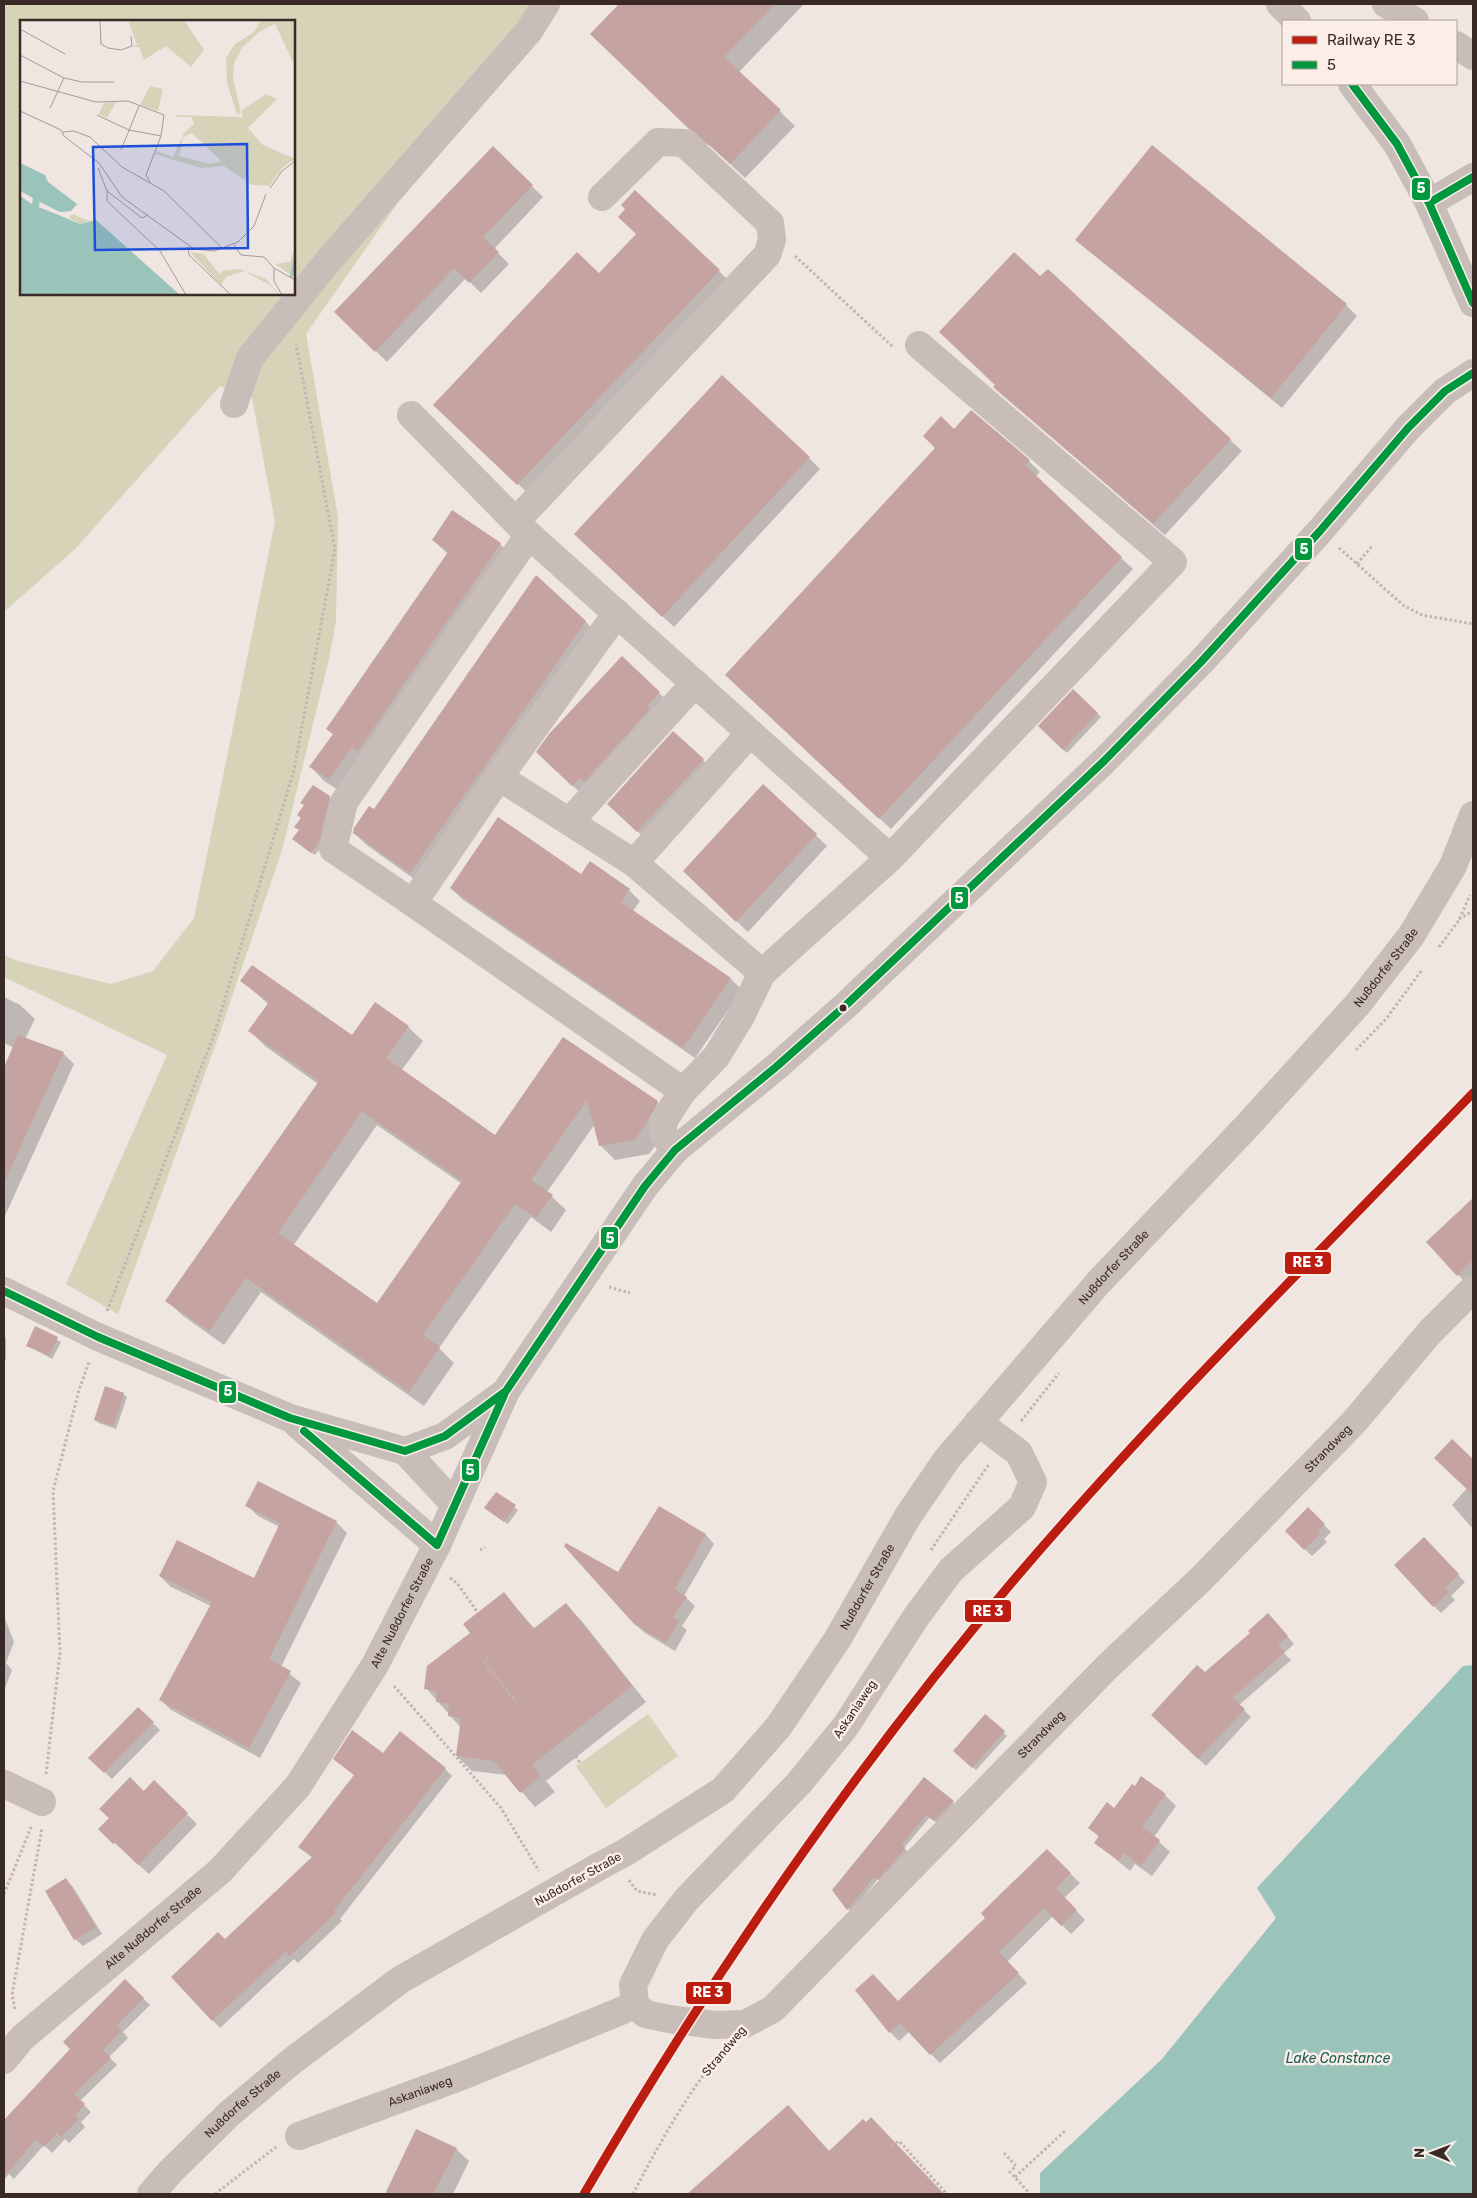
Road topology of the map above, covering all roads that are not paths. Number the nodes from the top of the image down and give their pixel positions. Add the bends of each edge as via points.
1 (546, 4) edge
2 (1280, 4) edge
3 (1386, 4) edge
4 (1296, 20) edge
5 (1413, 20) edge
6 (1457, 46) edge
7 (1473, 56) edge
8 (1353, 85) edge
9 (1473, 177) edge
10 (602, 197) dead end
11 (1429, 203) junction
12 (1473, 303) edge
13 (919, 345) road end
14 (1473, 372) edge
15 (234, 404) dead end
16 (411, 415) dead end
17 (522, 528) junction
18 (617, 613) junction
19 (695, 684) junction
20 (750, 733) junction
21 (499, 777) junction
22 (1473, 815) edge
23 (570, 821) junction
24 (890, 858) junction
25 (634, 863) junction
26 (1463, 870) edge
27 (413, 903) junction
28 (762, 973) junction
29 (683, 1091) junction
30 (675, 1150) junction
31 (1473, 1289) edge
32 (4, 1291) edge
33 (506, 1391) junction
34 (290, 1418) junction
35 (978, 1422) junction
36 (405, 1451) junction
37 (454, 1504) junction
38 (433, 1553) junction
39 (4, 1784) edge
40 (42, 1802) road end
41 (635, 2004) junction
42 (4, 2060) edge
43 (299, 2136) road end
44 (151, 2194) edge

1 - 15 street via 528,31 329,260 250,358
2 - 4 street
3 - 5 street
6 - 7 street
8 - 11 street via 1397,144
9 - 11 street
10 - 17 street via 658,142 684,143 770,223 772,240 767,255
11 - 12 street
13 - 24 street via 1173,562
14 - 30 street, Alte Nußdorfer Straße via 1445,391 1408,428 1201,662 1098,768 845,1006
16 - 17 street
17 - 18 street
17 - 27 street via 344,802 333,849
18 - 19 street
18 - 21 street
19 - 20 street
19 - 23 street
20 - 24 street
20 - 25 street
21 - 23 street
21 - 27 street
22 - 26 street, Nußdorfer Straße
23 - 25 street
24 - 28 street
25 - 28 street
26 - 35 street, Nußdorfer Straße via 1357,1005 1098,1283
27 - 29 street
28 - 29 street via 716,1057
29 - 30 street via 663,1122 663,1134
30 - 33 street, Alte Nußdorfer Straße via 645,1186
31 - 41 street, Strandweg via 1430,1332 1354,1422 1200,1580 1108,1666 773,2008 745,2024 715,2025 645,2014
32 - 34 street via 98,1337
33 - 36 street via 445,1436
33 - 37 street, Alte Nußdorfer Straße
34 - 36 street
34 - 38 street
35 - 41 street, Askaniaweg via 1019,1453 1033,1482 1022,1507 951,1570 916,1617 845,1727 799,1783 686,1900 655,1940 633,1984
35 - 44 street, Nußdorfer Straße, bridge via 947,1459 908,1516 837,1640 779,1726 723,1790 626,1852 400,1980 292,2060 229,2114
36 - 37 street
37 - 38 street, Alte Nußdorfer Straße
38 - 42 street, Alte Nußdorfer Straße via 375,1665 298,1786 220,1871 22,2038
39 - 40 street
41 - 43 street, Askaniaweg via 462,2076

